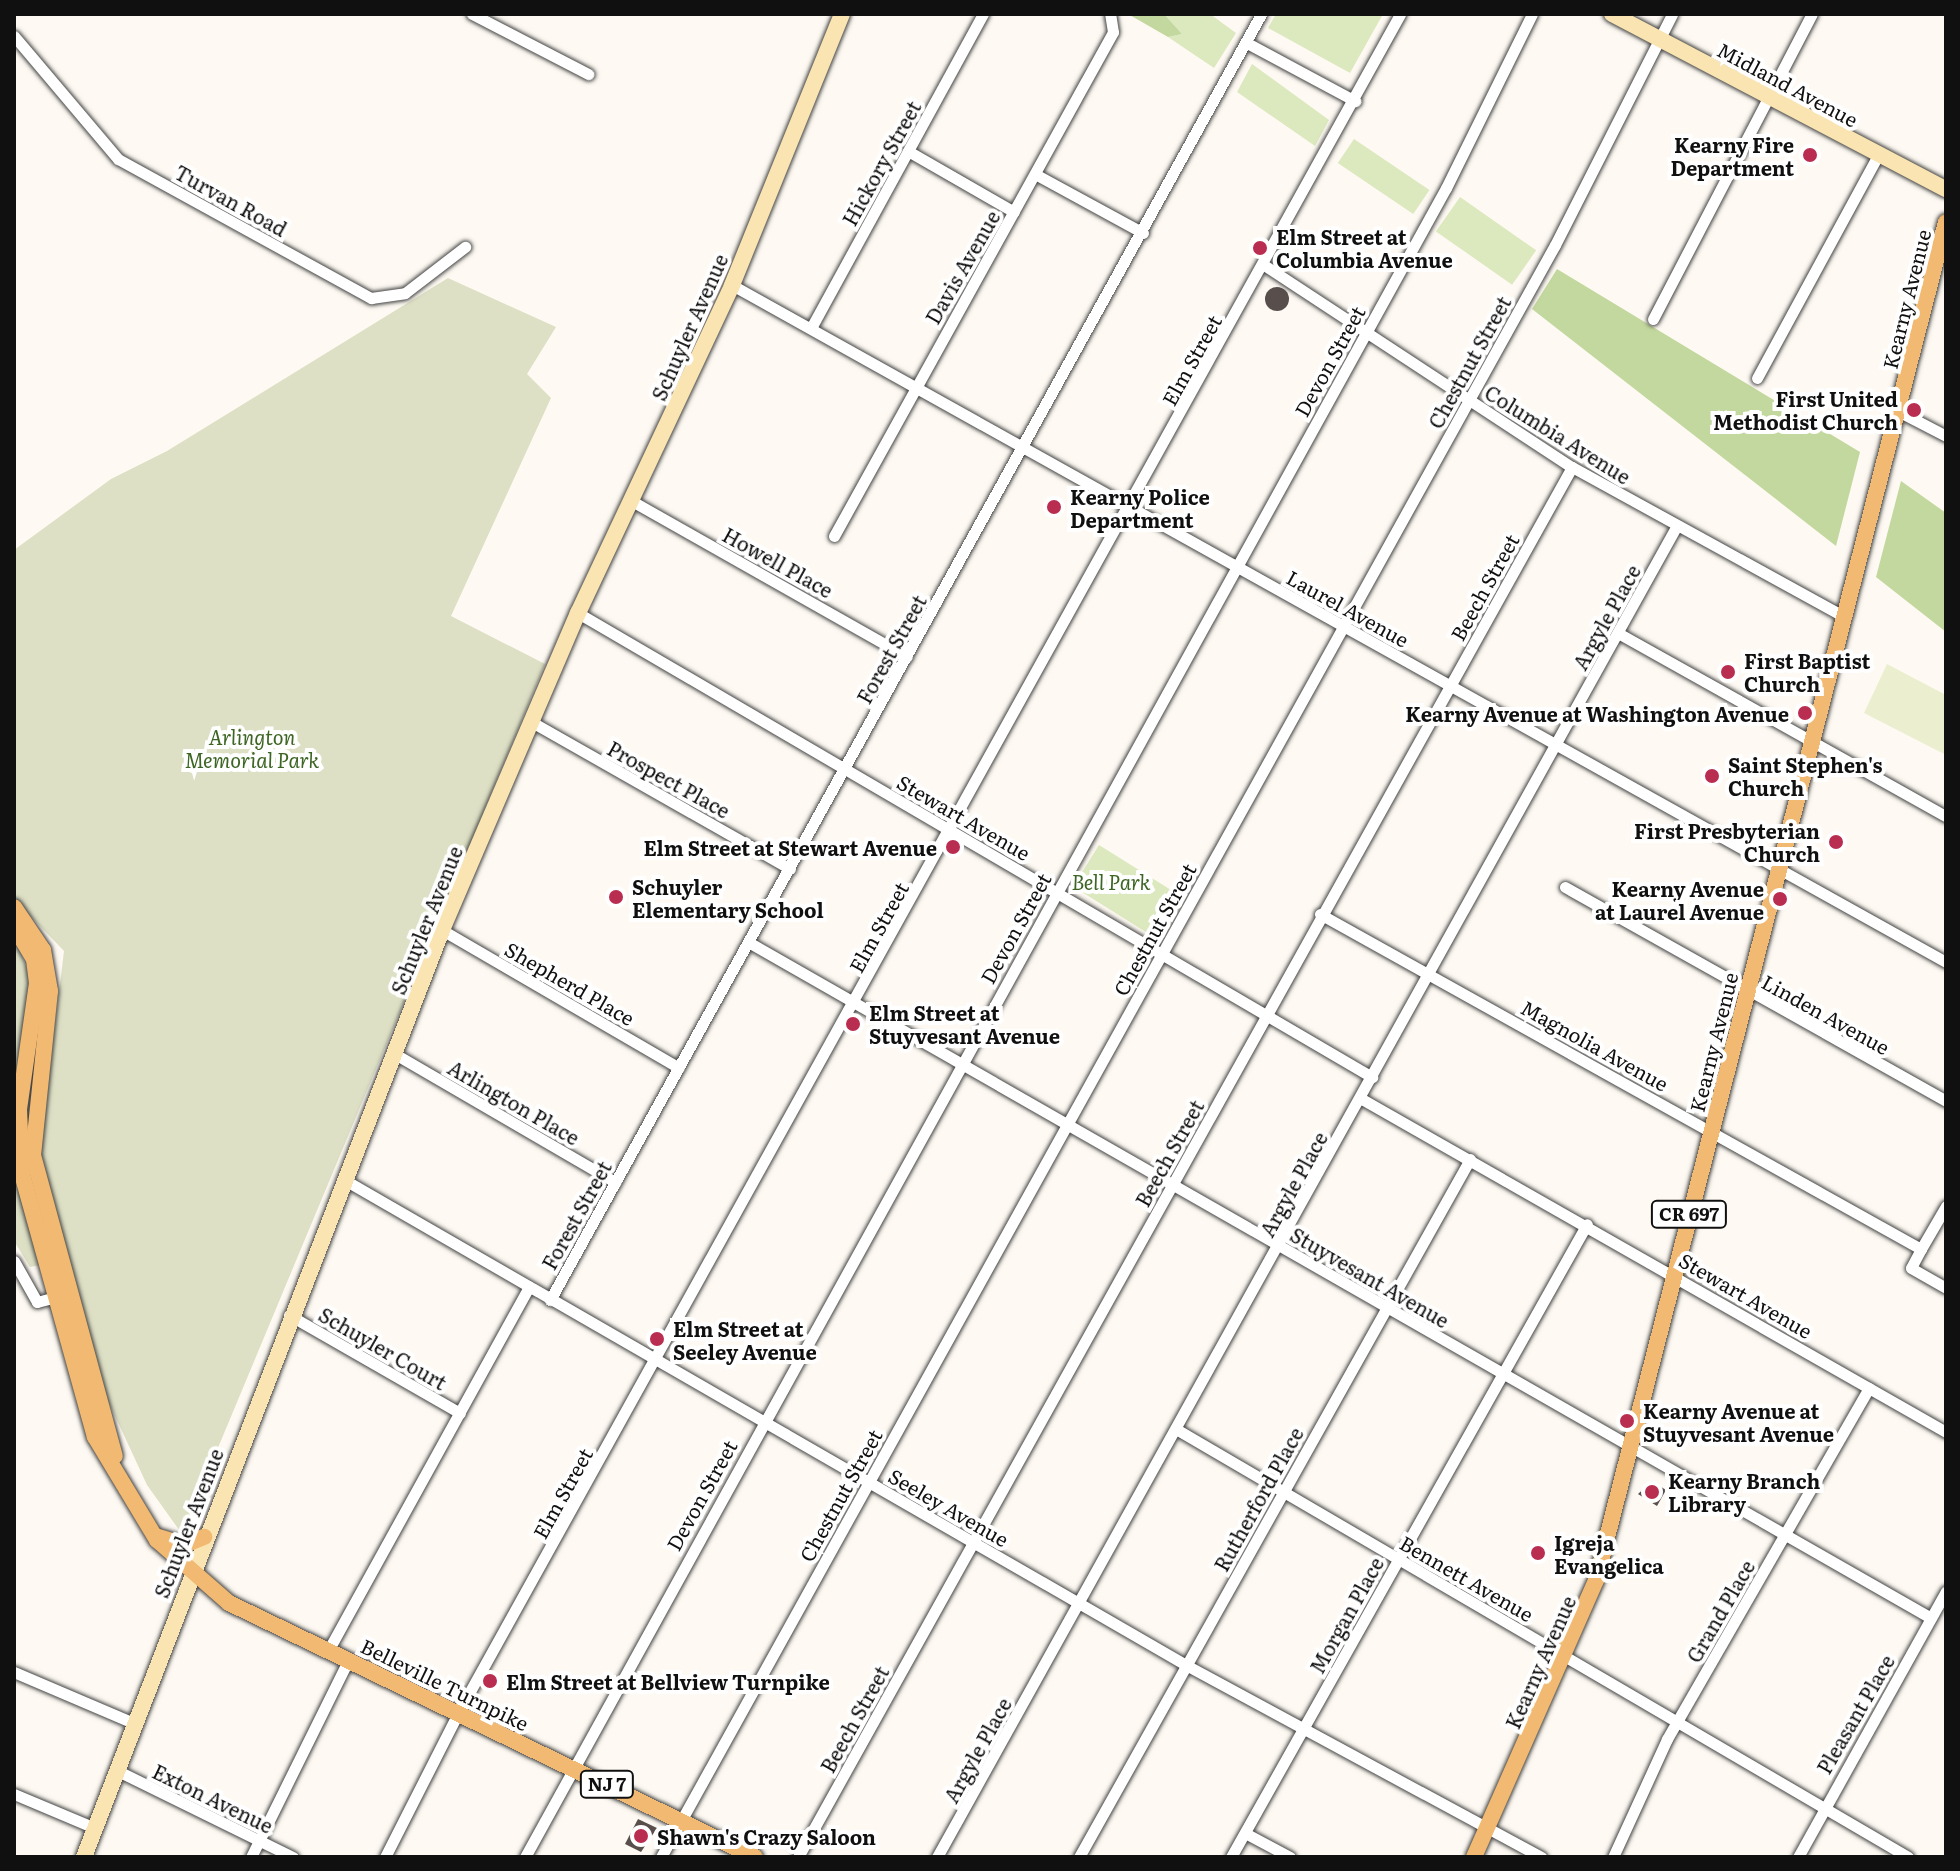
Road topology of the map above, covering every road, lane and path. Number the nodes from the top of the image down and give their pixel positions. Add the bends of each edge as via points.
1 (472, 14) edge
2 (842, 14) edge
3 (983, 14) edge
4 (1110, 14) edge
5 (1261, 14) edge
6 (1400, 14) edge
7 (1532, 14) edge
8 (1612, 14) edge
9 (1672, 14) edge
10 (1812, 14) edge
11 (14, 36) edge
12 (1659, 38) junction
13 (1247, 43) junction
14 (588, 74) dead end
15 (1769, 97) junction
16 (1355, 101) junction
17 (908, 151) junction
18 (1878, 155) junction
19 (1035, 174) junction
20 (1946, 189) edge
21 (1014, 212) junction
22 (1946, 222) edge
23 (1143, 233) junction
24 (465, 247) dead end
25 (1264, 265) junction
26 (732, 285) junction
27 (1653, 319) dead end
28 (811, 328) junction
29 (1367, 331) junction
30 (1757, 378) dead end
31 (915, 387) junction
32 (1470, 399) junction
33 (1898, 411) junction
34 (1946, 436) edge
35 (1024, 446) junction
36 (1572, 467) junction
37 (630, 500) junction
38 (1130, 506) junction
39 (1676, 527) junction
40 (834, 536) dead end
41 (1236, 567) junction
42 (578, 613) junction
43 (1843, 616) junction
44 (1343, 624) junction
45 (1618, 633) junction
46 (907, 657) junction
47 (1449, 686) junction
48 (530, 721) junction
49 (1811, 741) junction
50 (1556, 743) junction
51 (845, 768) junction
52 (1946, 816) edge
53 (952, 830) junction
54 (1777, 867) junction
55 (790, 869) junction
56 (1565, 887) dead end
57 (1056, 891) junction
58 (14, 907) edge
59 (1320, 914) junction
60 (14, 926) edge
61 (442, 930) junction
62 (750, 943) junction
63 (1162, 953) junction
64 (1946, 962) edge
65 (1429, 972) junction
66 (1747, 990) junction
67 (857, 1003) junction
68 (1267, 1013) junction
69 (395, 1054) junction
70 (961, 1064) junction
71 (679, 1068) junction
72 (1372, 1077) junction
73 (1360, 1098) junction
74 (1946, 1101) edge
75 (1068, 1125) junction
76 (1711, 1131) junction
77 (1470, 1159) junction
78 (343, 1179) junction
79 (615, 1182) junction
80 (1173, 1185) junction
81 (1946, 1206) edge
82 (1587, 1224) junction
83 (1279, 1246) junction
84 (1921, 1249) junction
85 (14, 1261) edge
86 (1673, 1275) junction
87 (529, 1287) junction
88 (1946, 1288) edge
89 (56, 1297) junction
90 (550, 1300) junction
91 (1387, 1307) junction
92 (289, 1315) junction
93 (656, 1361) junction
94 (1503, 1373) junction
95 (1869, 1388) junction
96 (460, 1413) junction
97 (762, 1421) junction
98 (1176, 1429) junction
99 (1946, 1432) edge
100 (1630, 1445) junction
101 (868, 1481) junction
102 (1282, 1492) junction
103 (141, 1516) junction
104 (1785, 1534) junction
105 (154, 1535) junction
106 (204, 1537) junction
107 (973, 1542) junction
108 (1398, 1558) junction
109 (191, 1574) junction
110 (1946, 1591) edge
111 (1080, 1603) junction
112 (1931, 1618) junction
113 (329, 1649) junction
114 (1565, 1656) junction
115 (349, 1659) junction
116 (1186, 1665) junction
117 (14, 1672) edge
118 (458, 1713) junction
119 (1676, 1723) junction
120 (136, 1724) junction
121 (1304, 1727) junction
122 (571, 1767) junction
123 (118, 1771) junction
124 (14, 1794) edge
125 (1823, 1807) junction
126 (679, 1819) junction
127 (95, 1828) junction
128 (1488, 1828) junction
129 (1245, 1833) junction
130 (259, 1841) junction
131 (84, 1857) edge
132 (251, 1857) edge
133 (293, 1857) edge
134 (385, 1857) edge
135 (525, 1857) edge
136 (661, 1857) edge
137 (755, 1857) edge
138 (798, 1857) edge
139 (937, 1857) edge
140 (1079, 1857) edge
141 (1231, 1857) edge
142 (1290, 1857) edge
143 (1474, 1857) edge
144 (1541, 1857) edge
145 (1613, 1857) edge
146 (1798, 1857) edge
147 (1908, 1857) edge

1 - 14 street
2 - 26 main road, Schuyler Avenue
3 - 17 street, Hickory Street
4 - 19 street, Davis Avenue via 1113,32
5 - 13 street, Forest Street
6 - 16 street, Elm Street
7 - 29 street, Devon Street
8 - 12 main road, Midland Avenue
9 - 12 street, Chestnut Street
10 - 15 street
11 - 24 street, Turvan Road via 118,159 371,298 405,293
12 - 15 main road, Midland Avenue
12 - 32 street, Chestnut Street
13 - 16 street
13 - 23 street, Forest Street
15 - 18 main road, Midland Avenue
15 - 27 street
16 - 25 street, Elm Street
17 - 21 street
17 - 28 street, Hickory Street
18 - 20 main road, Midland Avenue
18 - 30 street
19 - 21 street, Davis Avenue
19 - 23 street
21 - 31 street, Davis Avenue
22 - 33 main road, Kearny Avenue / CR 697
23 - 35 street, Forest Street
25 - 29 street, Columbia Avenue
25 - 38 street, Elm Street
26 - 28 street, Laurel Avenue
26 - 37 main road, Schuyler Avenue
28 - 31 street, Laurel Avenue
29 - 32 street, Columbia Avenue
29 - 41 street, Devon Street
31 - 35 street, Laurel Avenue
31 - 40 street, Davis Avenue
32 - 36 street, Columbia Avenue
32 - 44 street, Chestnut Street
33 - 34 street
33 - 43 main road, Kearny Avenue / CR 697
35 - 38 street, Laurel Avenue
35 - 46 street, Forest Street
36 - 39 street, Columbia Avenue
36 - 47 street, Beech Street
37 - 42 main road, Schuyler Avenue
37 - 46 street, Howell Place
38 - 41 street, Laurel Avenue
38 - 53 street, Elm Street
39 - 43 street, Columbia Avenue
39 - 45 street, Argyle Place
41 - 44 street, Laurel Avenue
41 - 57 street, Devon Street
42 - 48 main road, Schuyler Avenue
42 - 51 street, Stewart Avenue
43 - 49 main road, Kearny Avenue / CR 697
44 - 47 street, Laurel Avenue
44 - 63 street, Chestnut Street
45 - 49 street
45 - 50 street, Argyle Place
46 - 51 street, Forest Street
47 - 50 street, Laurel Avenue
47 - 59 street, Beech Street
48 - 55 street, Prospect Place
48 - 61 main road, Schuyler Avenue
49 - 52 street
49 - 54 main road, Kearny Avenue / CR 697
50 - 54 street, Laurel Avenue
50 - 65 street, Argyle Place
51 - 53 street, Stewart Avenue
51 - 55 street, Forest Street
53 - 57 street, Stewart Avenue
53 - 67 street, Elm Street
54 - 64 street, Laurel Avenue
54 - 66 main road, Kearny Avenue / CR 697
55 - 62 street, Forest Street
56 - 66 street, Linden Avenue
57 - 63 street, Stewart Avenue
57 - 70 street, Devon Street
58 - 103 main road, Belleville Turnpike / NJ 7 via 43,950 50,991 33,1128 38,1181 101,1418
59 - 65 street, Magnolia Avenue
59 - 68 street, Beech Street
60 - 89 main road, Belleville Turnpike / NJ 7 via 34,959 37,983 19,1109 19,1159
61 - 69 main road, Schuyler Avenue
61 - 71 street, Shepherd Place
62 - 67 street, Stuyvesant Avenue
62 - 71 street, Forest Street
63 - 68 street, Stewart Avenue
63 - 75 street, Chestnut Street
65 - 72 street, Argyle Place
65 - 76 street, Magnolia Avenue
66 - 74 street, Linden Avenue
66 - 76 main road, Kearny Avenue / CR 697
67 - 70 street, Stuyvesant Avenue
67 - 93 street, Elm Street
68 - 72 street, Stewart Avenue
68 - 80 street, Beech Street
69 - 78 main road, Schuyler Avenue
69 - 79 street, Arlington Place
70 - 75 street, Stuyvesant Avenue
70 - 97 street, Devon Street
71 - 79 street, Forest Street
72 - 73 street, Argyle Place
73 - 77 street, Stewart Avenue
73 - 83 street, Argyle Place
75 - 80 street, Stuyvesant Avenue
75 - 101 street, Chestnut Street
76 - 84 street, Magnolia Avenue
76 - 86 main road, Kearny Avenue / CR 697
77 - 82 street, Stewart Avenue
77 - 91 street, Rutherford Place
78 - 87 street, Seeley Avenue
78 - 92 main road, Schuyler Avenue
79 - 90 street, Forest Street
80 - 83 street, Stuyvesant Avenue
80 - 107 street, Beech Street
81 - 84 street
82 - 86 street, Stewart Avenue
82 - 94 street, Morgan Place
83 - 91 street, Stuyvesant Avenue
83 - 98 street, Argyle Place
84 - 88 street via 1911,1268
85 - 89 street via 37,1302
86 - 95 street, Stewart Avenue
86 - 100 main road, Kearny Avenue / CR 697
87 - 90 street, Seeley Avenue
87 - 96 street, Forest Street
89 - 103 main road, Belleville Turnpike / NJ 7 via 95,1437
90 - 93 street, Seeley Avenue
91 - 94 street, Stuyvesant Avenue
91 - 102 street, Rutherford Place
92 - 96 street, Schuyler Court
92 - 106 main road, Schuyler Avenue
93 - 97 street, Seeley Avenue
93 - 118 street, Elm Street
94 - 100 street, Stuyvesant Avenue
94 - 108 street, Morgan Place
95 - 99 street, Stewart Avenue
95 - 104 street, Grand Place
96 - 113 street, Forest Street
97 - 101 street, Seeley Avenue
97 - 122 street, Devon Street
98 - 102 street, Bennett Avenue
98 - 111 street, Argyle Place
100 - 104 street, Stuyvesant Avenue
100 - 114 main road, Kearny Avenue / CR 697 via 1596,1580
101 - 107 street, Seeley Avenue
101 - 126 street, Chestnut Street
102 - 108 street, Bennett Avenue
102 - 116 street, Rutherford Place
103 - 105 main road, Belleville Turnpike / NJ 7
104 - 112 street, Stuyvesant Avenue
104 - 119 street, Grand Place
105 - 106 main road via 184,1545
105 - 109 main road, Belleville Turnpike / NJ 7
106 - 109 main road, Schuyler Avenue
107 - 111 street, Seeley Avenue
107 - 138 street, Beech Street
108 - 114 street, Bennett Avenue
108 - 121 street, Morgan Place
109 - 113 main road, Belleville Turnpike / NJ 7 via 229,1603
109 - 120 main road, Schuyler Avenue
110 - 112 street, Pleasant Place
111 - 116 street, Seeley Avenue
111 - 139 street, Argyle Place
112 - 125 street, Pleasant Place
113 - 115 main road, Belleville Turnpike / NJ 7
114 - 119 street, Bennett Avenue
114 - 128 main road, Kearny Avenue / CR 697
115 - 118 main road, Belleville Turnpike / NJ 7
115 - 130 street
116 - 121 street, Seeley Avenue
116 - 140 street, Rutherford Place
117 - 120 street
118 - 122 main road, Belleville Turnpike / NJ 7
118 - 134 street, Elm Street
119 - 125 street, Bennett Avenue
119 - 145 street, Grand Place
120 - 123 main road, Schuyler Avenue
121 - 128 street, Seeley Avenue
121 - 129 street, Morgan Place
122 - 126 main road, Belleville Turnpike / NJ 7
122 - 135 street, Devon Street
123 - 127 main road, Schuyler Avenue
123 - 130 street, Exton Avenue
124 - 127 street
125 - 146 street, Pleasant Place
125 - 147 street, Bennett Avenue
126 - 136 street, Chestnut Street
126 - 137 main road, Belleville Turnpike / NJ 7
127 - 131 main road, Schuyler Avenue
128 - 143 main road, Kearny Avenue / CR 697
128 - 144 street, Seeley Avenue
129 - 141 street, Morgan Place
129 - 142 street
130 - 132 street
130 - 133 street, Exton Avenue

